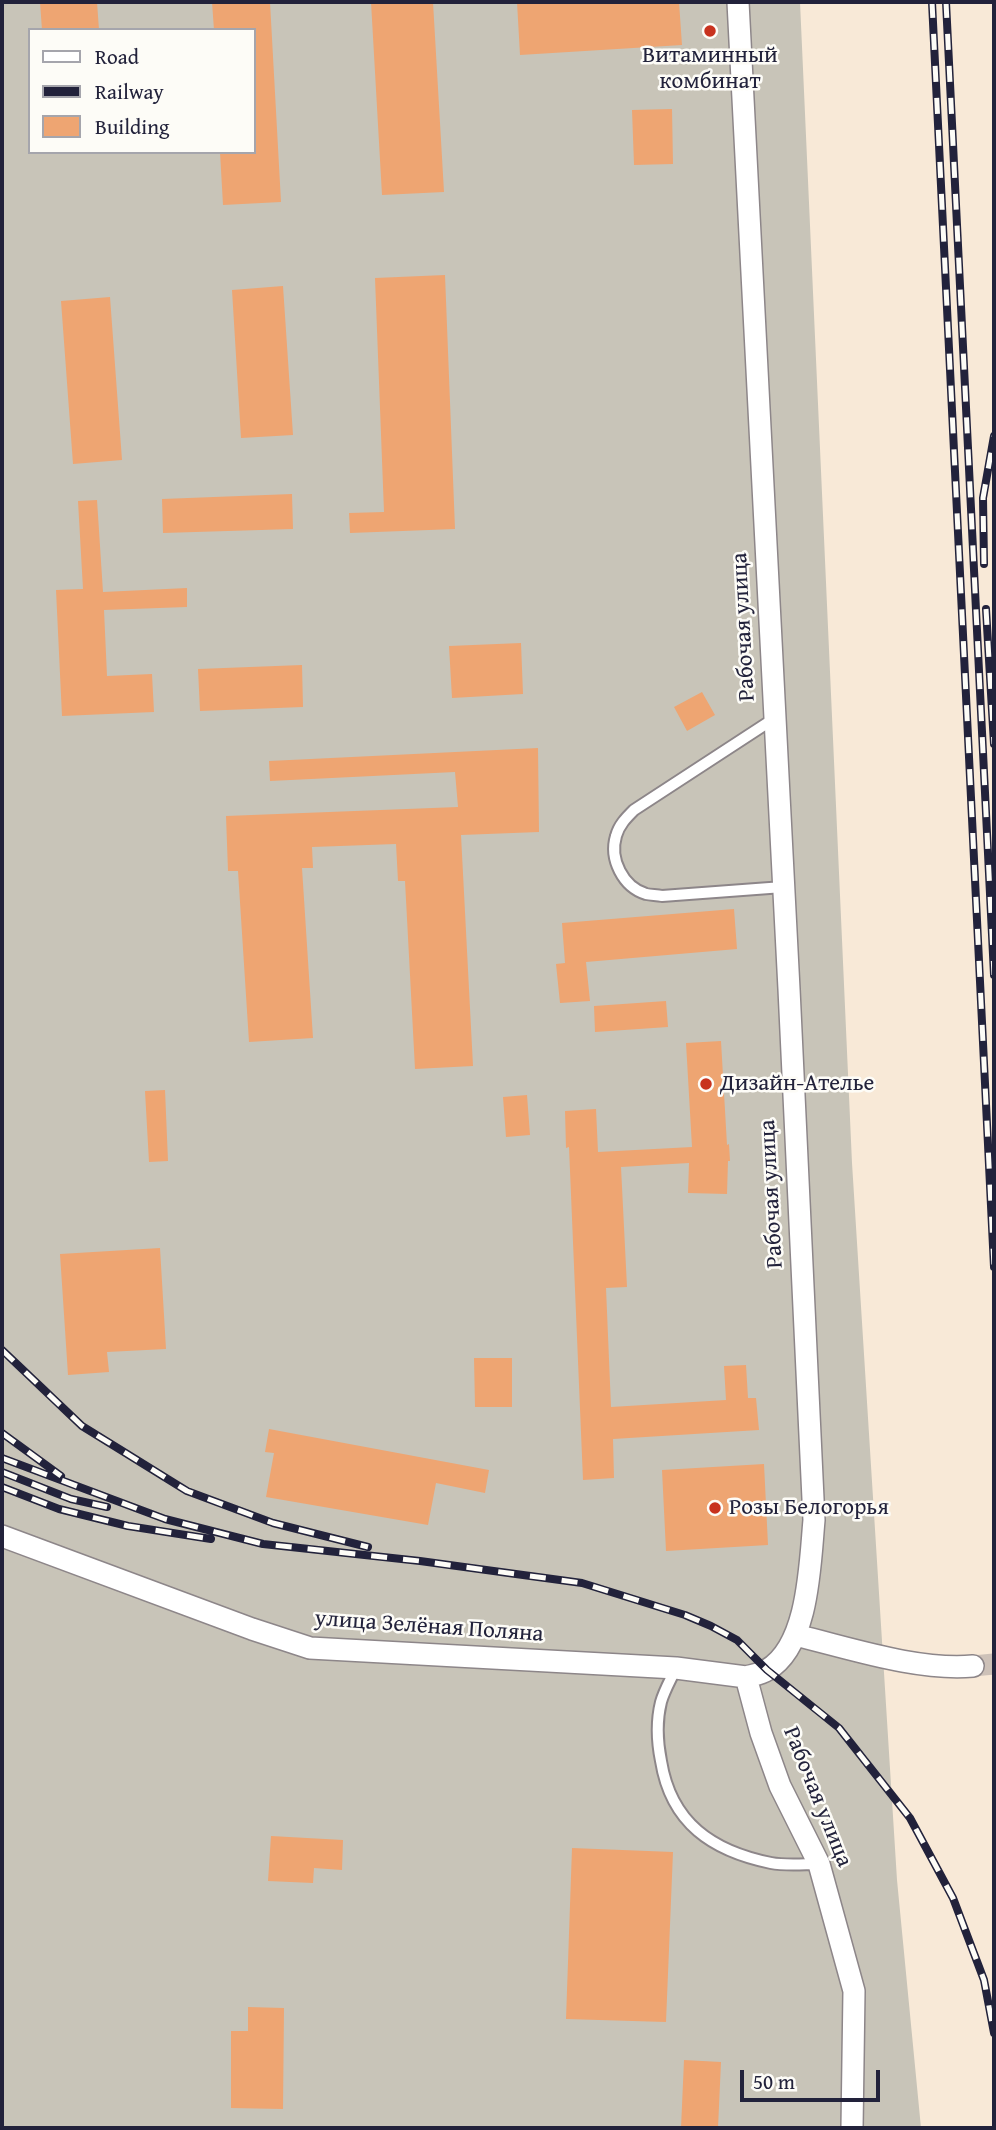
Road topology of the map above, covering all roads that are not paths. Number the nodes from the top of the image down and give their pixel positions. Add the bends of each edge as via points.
1 (737, 2) edge
2 (775, 718) junction
3 (783, 887) junction
4 (2, 1536) edge
5 (795, 1635) junction
6 (973, 1665) tunnel mouth
7 (676, 1668) junction
8 (746, 1677) junction
9 (819, 1864) junction
10 (852, 2128) edge

1 - 2 street, Рабочая улица
2 - 3 street, Рабочая улица
2 - 3 lane via 634,810 619,828 614,850 618,869 628,883 644,893 662,896
3 - 5 street, Рабочая улица via 814,1520 808,1587
4 - 7 street, улица Зелёная Поляна via 310,1648
5 - 6 street via 906,1662
5 - 8 street, Рабочая улица via 782,1657 767,1670
7 - 8 street, улица Зелёная Поляна
7 - 9 lane via 661,1701 657,1738 664,1782 678,1811 713,1843 740,1855 774,1863
8 - 9 street, Рабочая улица via 780,1786
9 - 10 street, Рабочая улица via 853,1991

